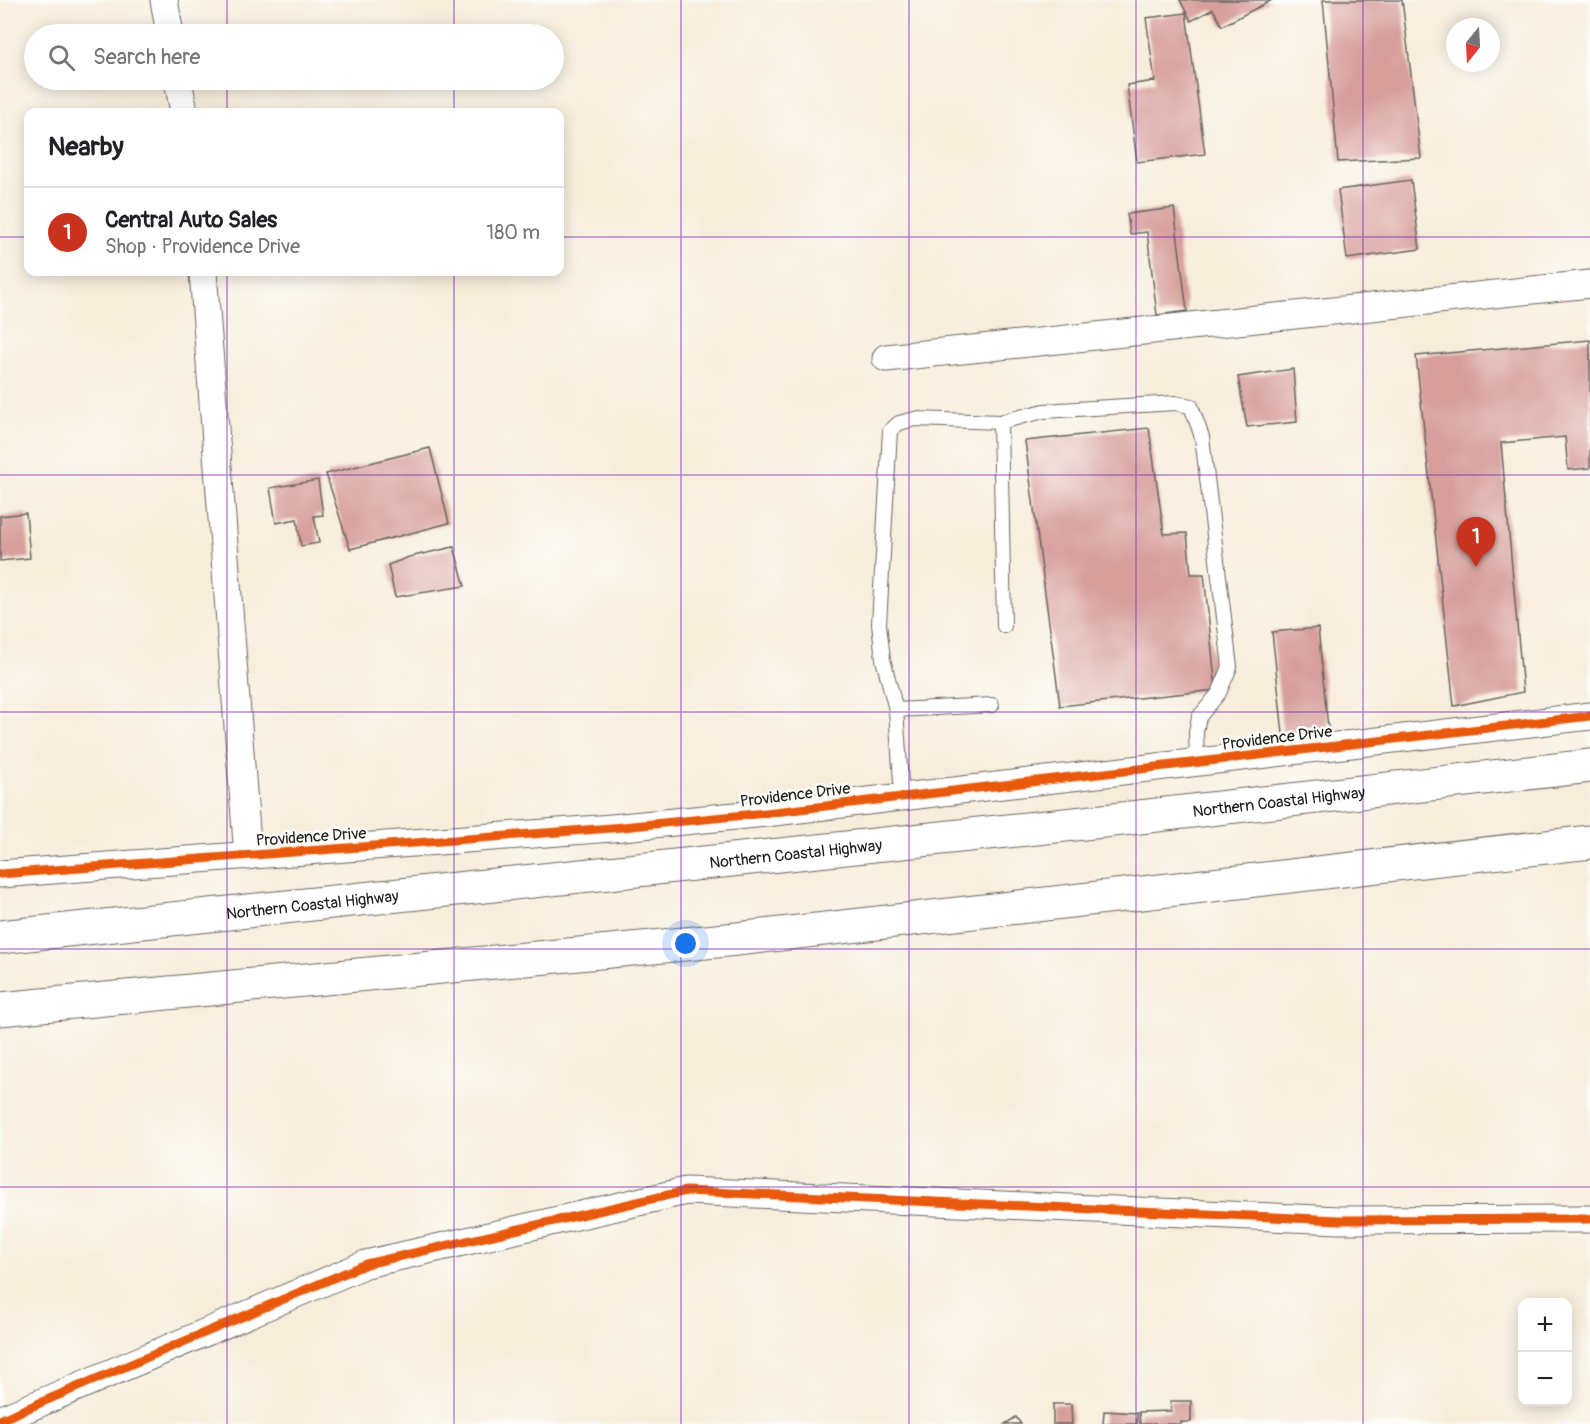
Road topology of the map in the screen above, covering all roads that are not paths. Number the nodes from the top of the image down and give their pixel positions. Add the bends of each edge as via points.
1 (164, 0) edge
2 (168, 24) edge
3 (180, 90) edge
4 (183, 108) edge
5 (203, 276) edge
6 (1590, 284) edge
7 (886, 357) dead end
8 (1000, 422) junction
9 (1004, 626) dead end
10 (992, 705) dead end
11 (896, 710) junction
12 (1590, 716) edge
13 (1197, 762) junction
14 (1590, 766) edge
15 (902, 796) junction
16 (1590, 842) edge
17 (248, 856) junction
18 (0, 874) edge
19 (0, 937) edge
20 (0, 1009) edge
21 (1590, 1219) edge
22 (0, 1420) edge

1 - 2 street
3 - 4 street
5 - 17 street
6 - 7 street
8 - 9 lane
8 - 11 lane via 915,419 899,423 890,431 879,624
8 - 13 lane via 1044,411 1175,403 1191,406 1202,436 1230,667 1219,693 1199,717
10 - 11 lane
11 - 15 lane
12 - 13 street, Providence Drive
13 - 15 street, Providence Drive
14 - 19 highway, Northern Coastal Highway
15 - 17 street, Providence Drive via 612,828
16 - 20 highway via 737,939
17 - 18 street, Providence Drive
21 - 22 street via 1339,1220 686,1191 366,1264

